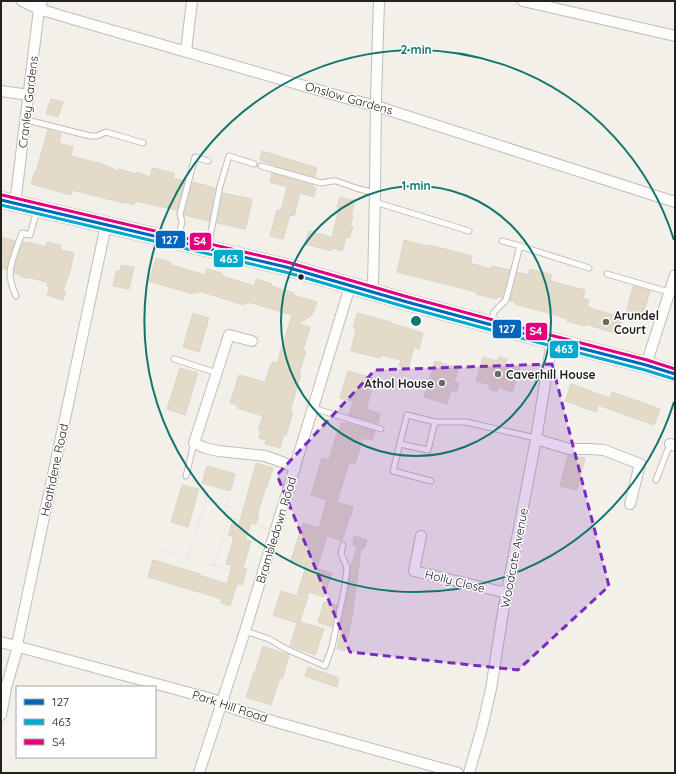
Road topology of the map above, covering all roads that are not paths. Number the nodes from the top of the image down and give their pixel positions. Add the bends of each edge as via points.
1 (22, 1) edge
2 (192, 1) edge
3 (379, 1) edge
4 (523, 1) edge
5 (40, 5) edge
6 (675, 36) edge
7 (186, 51) junction
8 (1, 91) edge
9 (29, 95) junction
10 (376, 106) junction
11 (26, 120) junction
12 (143, 143) dead end
13 (208, 161) dead end
14 (254, 164) dead end
15 (262, 166) dead end
16 (375, 197) junction
17 (8, 202) edge
18 (675, 202) edge
19 (37, 209) junction
20 (106, 225) junction
21 (469, 231) dead end
22 (502, 241) dead end
23 (177, 242) junction
24 (520, 246) junction
25 (208, 248) junction
26 (589, 268) dead end
27 (607, 274) dead end
28 (675, 275) edge
29 (350, 286) junction
30 (373, 292) junction
31 (671, 294) edge
32 (16, 296) dead end
33 (490, 325) junction
34 (252, 341) dead end
35 (552, 341) junction
36 (174, 359) dead end
37 (646, 365) junction
38 (217, 373) junction
39 (675, 374) edge
40 (313, 408) junction
41 (435, 422) junction
42 (381, 428) dead end
43 (536, 439) junction
44 (194, 443) junction
45 (400, 444) junction
46 (672, 445) edge
47 (295, 468) junction
48 (186, 476) dead end
49 (656, 480) dead end
50 (431, 481) dead end
51 (630, 504) dead end
52 (421, 536) dead end
53 (343, 545) dead end
54 (507, 593) junction
55 (245, 631) junction
56 (1, 642) edge
57 (17, 646) junction
58 (221, 703) junction
59 (1, 715) edge
60 (199, 773) edge
61 (458, 773) edge
62 (469, 773) edge

1 - 5 street, Onslow Gardens
2 - 7 street
3 - 10 street
4 - 6 street
5 - 7 street, Onslow Gardens
5 - 9 street, Cranley Gardens
7 - 10 street, Onslow Gardens
8 - 9 street
9 - 11 street, Cranley Gardens
10 - 16 street
10 - 18 street, Onslow Gardens
11 - 12 lane via 90,136 106,132
11 - 17 street, Cranley Gardens
13 - 23 lane via 195,157 180,214 182,222
14 - 25 lane via 228,156
15 - 16 lane via 321,183 336,181
16 - 21 lane
16 - 30 street
17 - 19 main road
19 - 20 main road
19 - 32 lane via 30,235 22,233 12,265 10,274
20 - 23 main road
20 - 57 street, Heathdene Road
22 - 24 lane
23 - 25 main road
24 - 26 lane
24 - 33 lane via 506,300 494,312
25 - 29 main road
27 - 31 lane
28 - 31 street
29 - 30 main road
29 - 40 street, Brambledown Road
30 - 33 main road
31 - 37 street
33 - 35 main road
34 - 38 street via 229,335
35 - 37 main road
35 - 43 street, Woodcote Avenue
36 - 38 lane
37 - 39 main road
38 - 44 street
40 - 42 lane
40 - 47 street, Brambledown Road
41 - 43 lane via 466,422
41 - 45 lane via 428,450
41 - 45 lane via 407,415
43 - 51 street via 569,449 604,450 640,464
43 - 54 street, Woodcote Avenue
44 - 47 street via 219,451 265,456
44 - 48 lane
45 - 50 lane via 393,472
46 - 49 lane
47 - 55 street, Brambledown Road
52 - 54 street, Holly Close via 414,571
53 - 55 lane via 341,553 347,568 344,591 332,647 325,666 269,639
54 - 62 street, Woodcote Avenue via 491,689
55 - 58 street, Brambledown Road
56 - 57 street, Park Hill Road
57 - 58 street, Park Hill Road
57 - 59 street, Heathdene Road
58 - 60 street, Brambledown Road
58 - 61 street, Park Hill Road via 276,722

